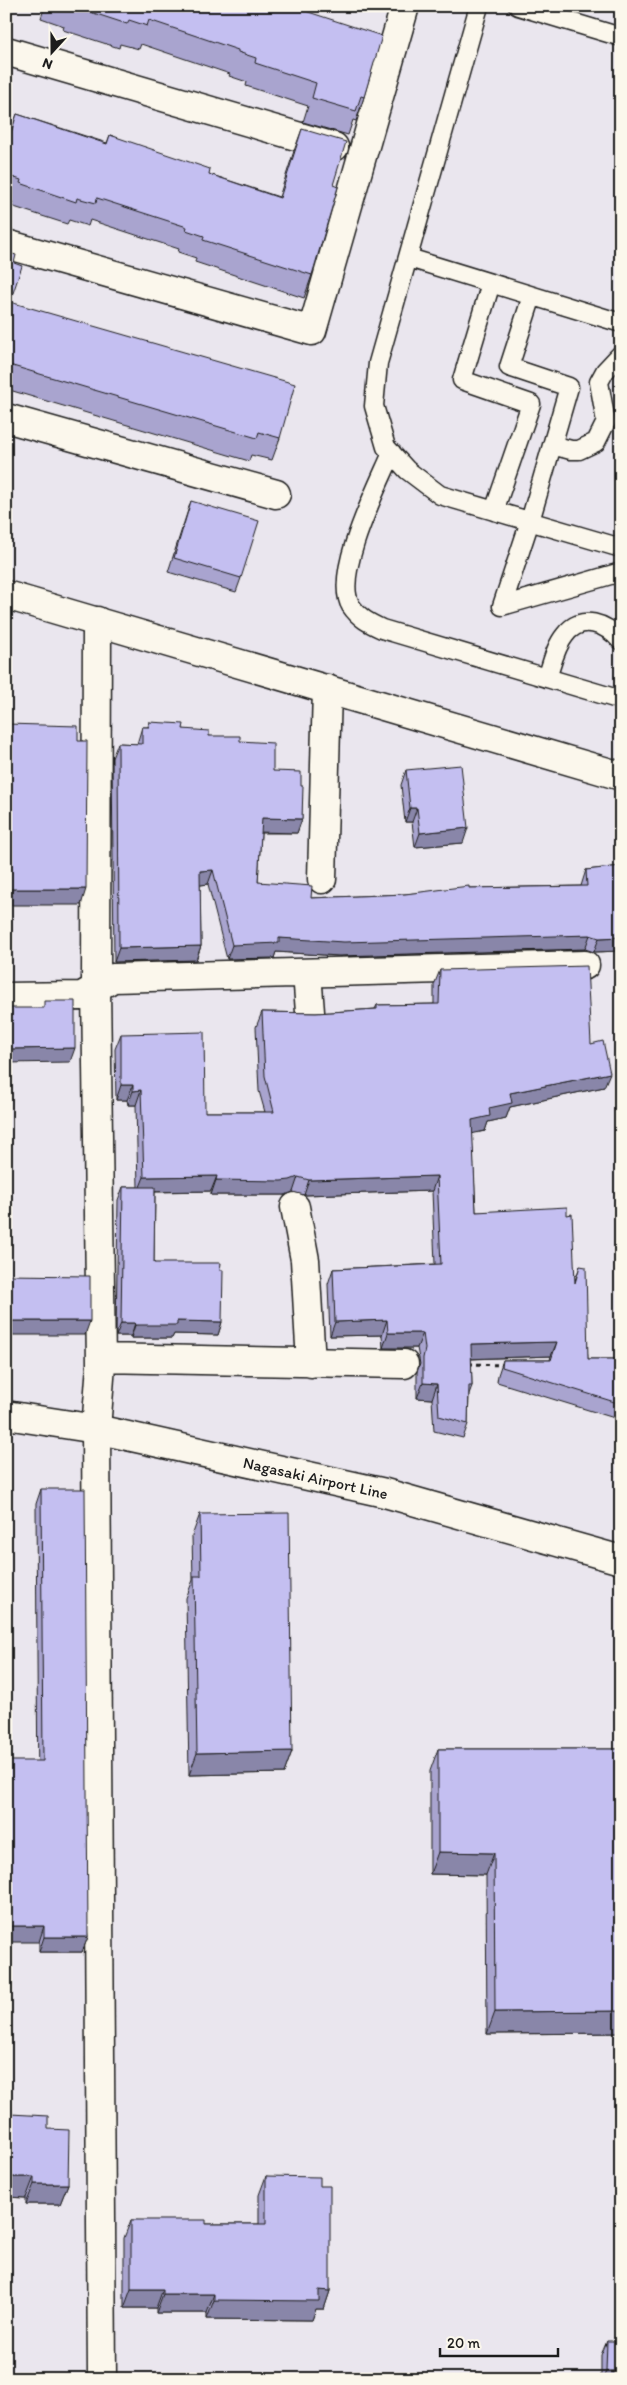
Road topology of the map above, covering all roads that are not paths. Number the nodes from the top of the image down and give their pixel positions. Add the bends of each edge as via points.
1 (405, 6) edge
2 (479, 6) edge
3 (518, 6) edge
4 (621, 37) edge
5 (6, 51) edge
6 (362, 155) junction
7 (6, 244) edge
8 (409, 258) junction
9 (491, 284) junction
10 (532, 296) junction
11 (621, 323) edge
12 (621, 354) edge
13 (6, 418) edge
14 (552, 445) junction
15 (392, 453) junction
16 (276, 494) dead end
17 (494, 511) junction
18 (530, 521) junction
19 (621, 548) edge
20 (621, 572) edge
21 (6, 595) edge
22 (97, 621) junction
23 (621, 642) edge
24 (547, 678) junction
25 (327, 689) junction
26 (621, 700) edge
27 (621, 776) edge
28 (322, 879) dead end
29 (585, 965) edge
30 (307, 973) junction
31 (96, 987) junction
32 (6, 997) edge
33 (310, 1012) edge
34 (295, 1207) dead end
35 (100, 1358) junction
36 (311, 1363) junction
37 (404, 1364) dead end
38 (6, 1415) edge
39 (96, 1429) junction
40 (621, 1560) edge
41 (102, 2379) edge

1 - 6 street
2 - 8 lane
3 - 4 lane
5 - 6 street
6 - 7 street via 312,331
8 - 9 lane
8 - 15 lane via 378,363 374,406 386,447
9 - 10 lane
9 - 17 lane via 462,380 530,404
10 - 11 lane
10 - 14 lane via 510,367 569,387
12 - 14 lane via 599,382 606,422 596,442 579,450
13 - 16 street
14 - 18 lane
15 - 17 lane via 407,470 440,495
15 - 24 lane via 350,556 345,584 350,606 364,621 382,629
17 - 18 lane
18 - 19 lane
18 - 20 lane via 502,606
21 - 22 street
22 - 25 street
22 - 31 street
23 - 24 lane via 609,630 591,622 570,628 557,648
24 - 26 lane
25 - 27 street
25 - 28 street
29 - 30 street
30 - 31 street via 113,978
30 - 33 street
31 - 32 street via 82,996
31 - 35 street
34 - 36 street via 306,1260
35 - 36 street
35 - 39 street
36 - 37 street
38 - 39 street, Nagasaki Airport Line
39 - 40 street, Nagasaki Airport Line via 385,1493
39 - 41 street

